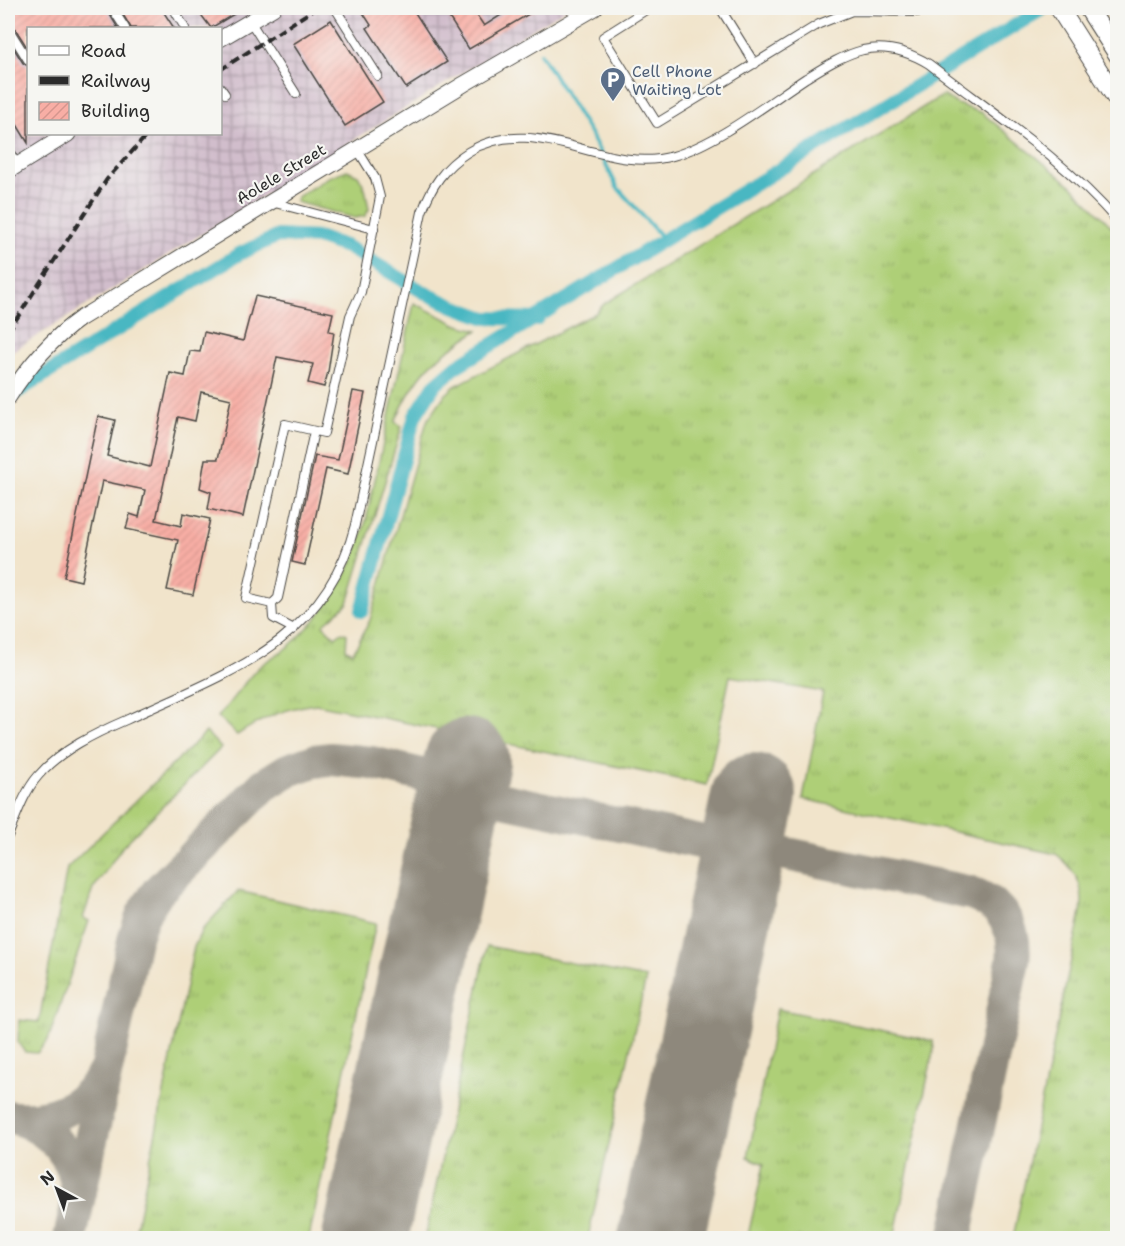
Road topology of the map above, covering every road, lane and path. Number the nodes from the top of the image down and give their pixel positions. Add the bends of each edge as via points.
1 (112, 8) edge
2 (335, 8) edge
3 (596, 8) edge
4 (649, 8) edge
5 (720, 8) edge
6 (955, 8) edge
7 (1088, 8) edge
8 (269, 9) edge
9 (1061, 10) edge
10 (176, 13) dead end
11 (250, 21) junction
12 (124, 27) edge
13 (185, 27) edge
14 (8, 28) edge
15 (222, 38) edge
16 (1118, 55) edge
17 (27, 58) edge
18 (755, 63) junction
19 (378, 76) dead end
20 (296, 94) dead end
21 (1118, 101) edge
22 (66, 135) edge
23 (8, 149) edge
24 (357, 149) junction
25 (12, 168) edge
26 (270, 202) junction
27 (1118, 222) edge
28 (374, 230) junction
29 (8, 398) edge
30 (314, 431) junction
31 (272, 604) junction
32 (294, 629) junction
33 (8, 836) edge

1 - 12 lane
2 - 19 lane
3 - 24 street, Aolele Street
4 - 18 lane via 603,37 657,123
5 - 18 lane
6 - 18 lane via 852,11 819,24
7 - 16 street
8 - 11 street
9 - 21 street
10 - 13 lane
11 - 15 street
11 - 20 lane
14 - 17 lane
22 - 25 street
23 - 25 lane
24 - 26 street, Aolele Street
24 - 28 lane via 379,188
26 - 28 lane
26 - 29 street, Aolele Street via 81,318 45,347
27 - 32 lane via 1061,164 929,64 912,55 877,49 851,54 820,69 687,152 653,160 519,137 470,151 433,186 422,212 349,547 328,588
28 - 30 lane via 324,433
30 - 31 lane via 278,598
30 - 31 lane via 285,424 246,598
31 - 32 lane via 273,618
32 - 33 lane via 261,655 109,727 60,757 33,783

